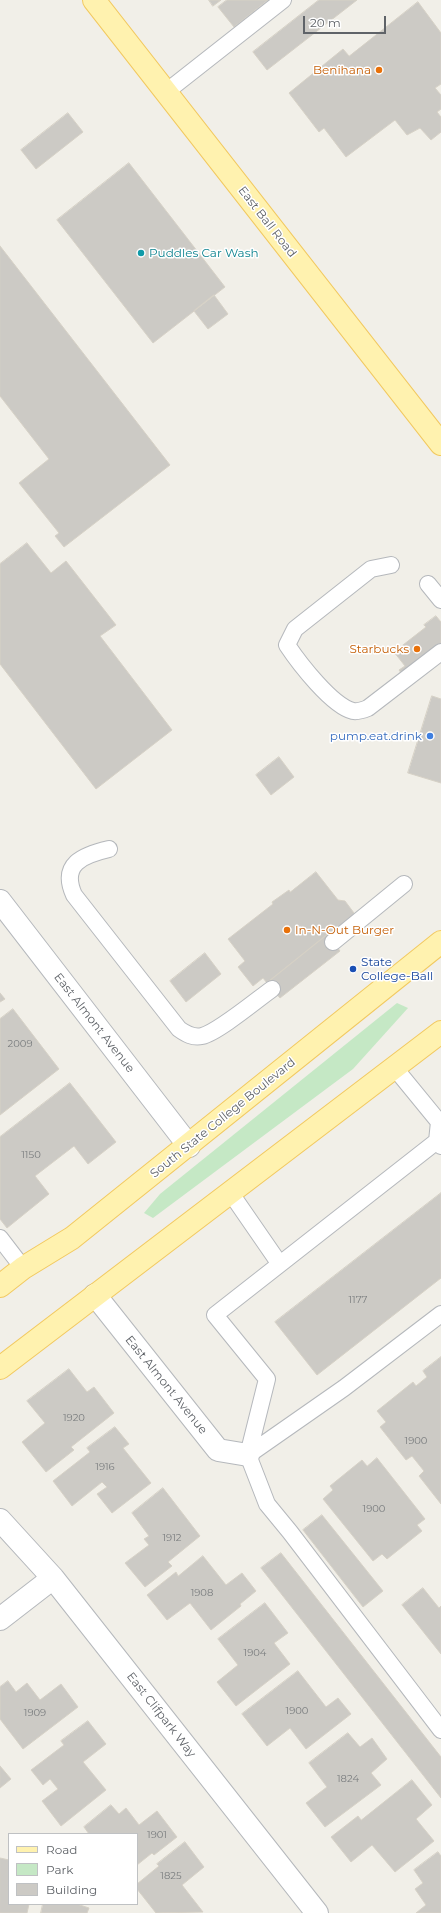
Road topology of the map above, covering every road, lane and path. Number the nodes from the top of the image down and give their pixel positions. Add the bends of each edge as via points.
1 (94, 0) edge
2 (283, 0) edge
3 (166, 92) junction
4 (441, 444) edge
5 (391, 566) dead end
6 (428, 584) dead end
7 (441, 600) edge
8 (441, 652) edge
9 (109, 849) dead end
10 (404, 884) dead end
11 (0, 901) edge
12 (333, 942) dead end
13 (441, 942) edge
14 (272, 989) dead end
15 (441, 1032) edge
16 (394, 1067) junction
17 (440, 1122) edge
18 (439, 1143) edge
19 (189, 1146) junction
20 (230, 1192) junction
21 (0, 1238) edge
22 (280, 1263) junction
23 (23, 1268) junction
24 (0, 1286) edge
25 (95, 1296) junction
26 (441, 1314) edge
27 (0, 1368) edge
28 (248, 1455) junction
29 (0, 1520) edge
30 (53, 1578) junction
31 (0, 1619) edge
32 (441, 1730) edge
33 (316, 1913) edge

1 - 3 main road, East Ball Road
2 - 3 lane
3 - 4 main road, East Ball Road
5 - 8 lane via 371,569 295,629 287,645 334,700 355,712 368,708
6 - 7 lane
9 - 14 lane via 90,853 76,863 70,872 68,884 179,1029 189,1036 202,1036 215,1030
10 - 12 lane
11 - 19 street, East Almont Avenue
13 - 19 main road, South State College Boulevard
15 - 16 main road
16 - 17 lane
16 - 20 main road
17 - 18 lane
18 - 22 lane
19 - 23 main road, South State College Boulevard via 72,1238
20 - 22 lane
20 - 25 main road
21 - 23 lane
22 - 28 lane via 215,1315 267,1379
23 - 24 main road, South State College Boulevard
25 - 27 main road
25 - 28 street, East Almont Avenue via 218,1450
26 - 28 lane via 344,1388
28 - 32 lane via 267,1504
29 - 30 street, East Clifpark Way
30 - 31 street
30 - 33 street, East Clifpark Way

